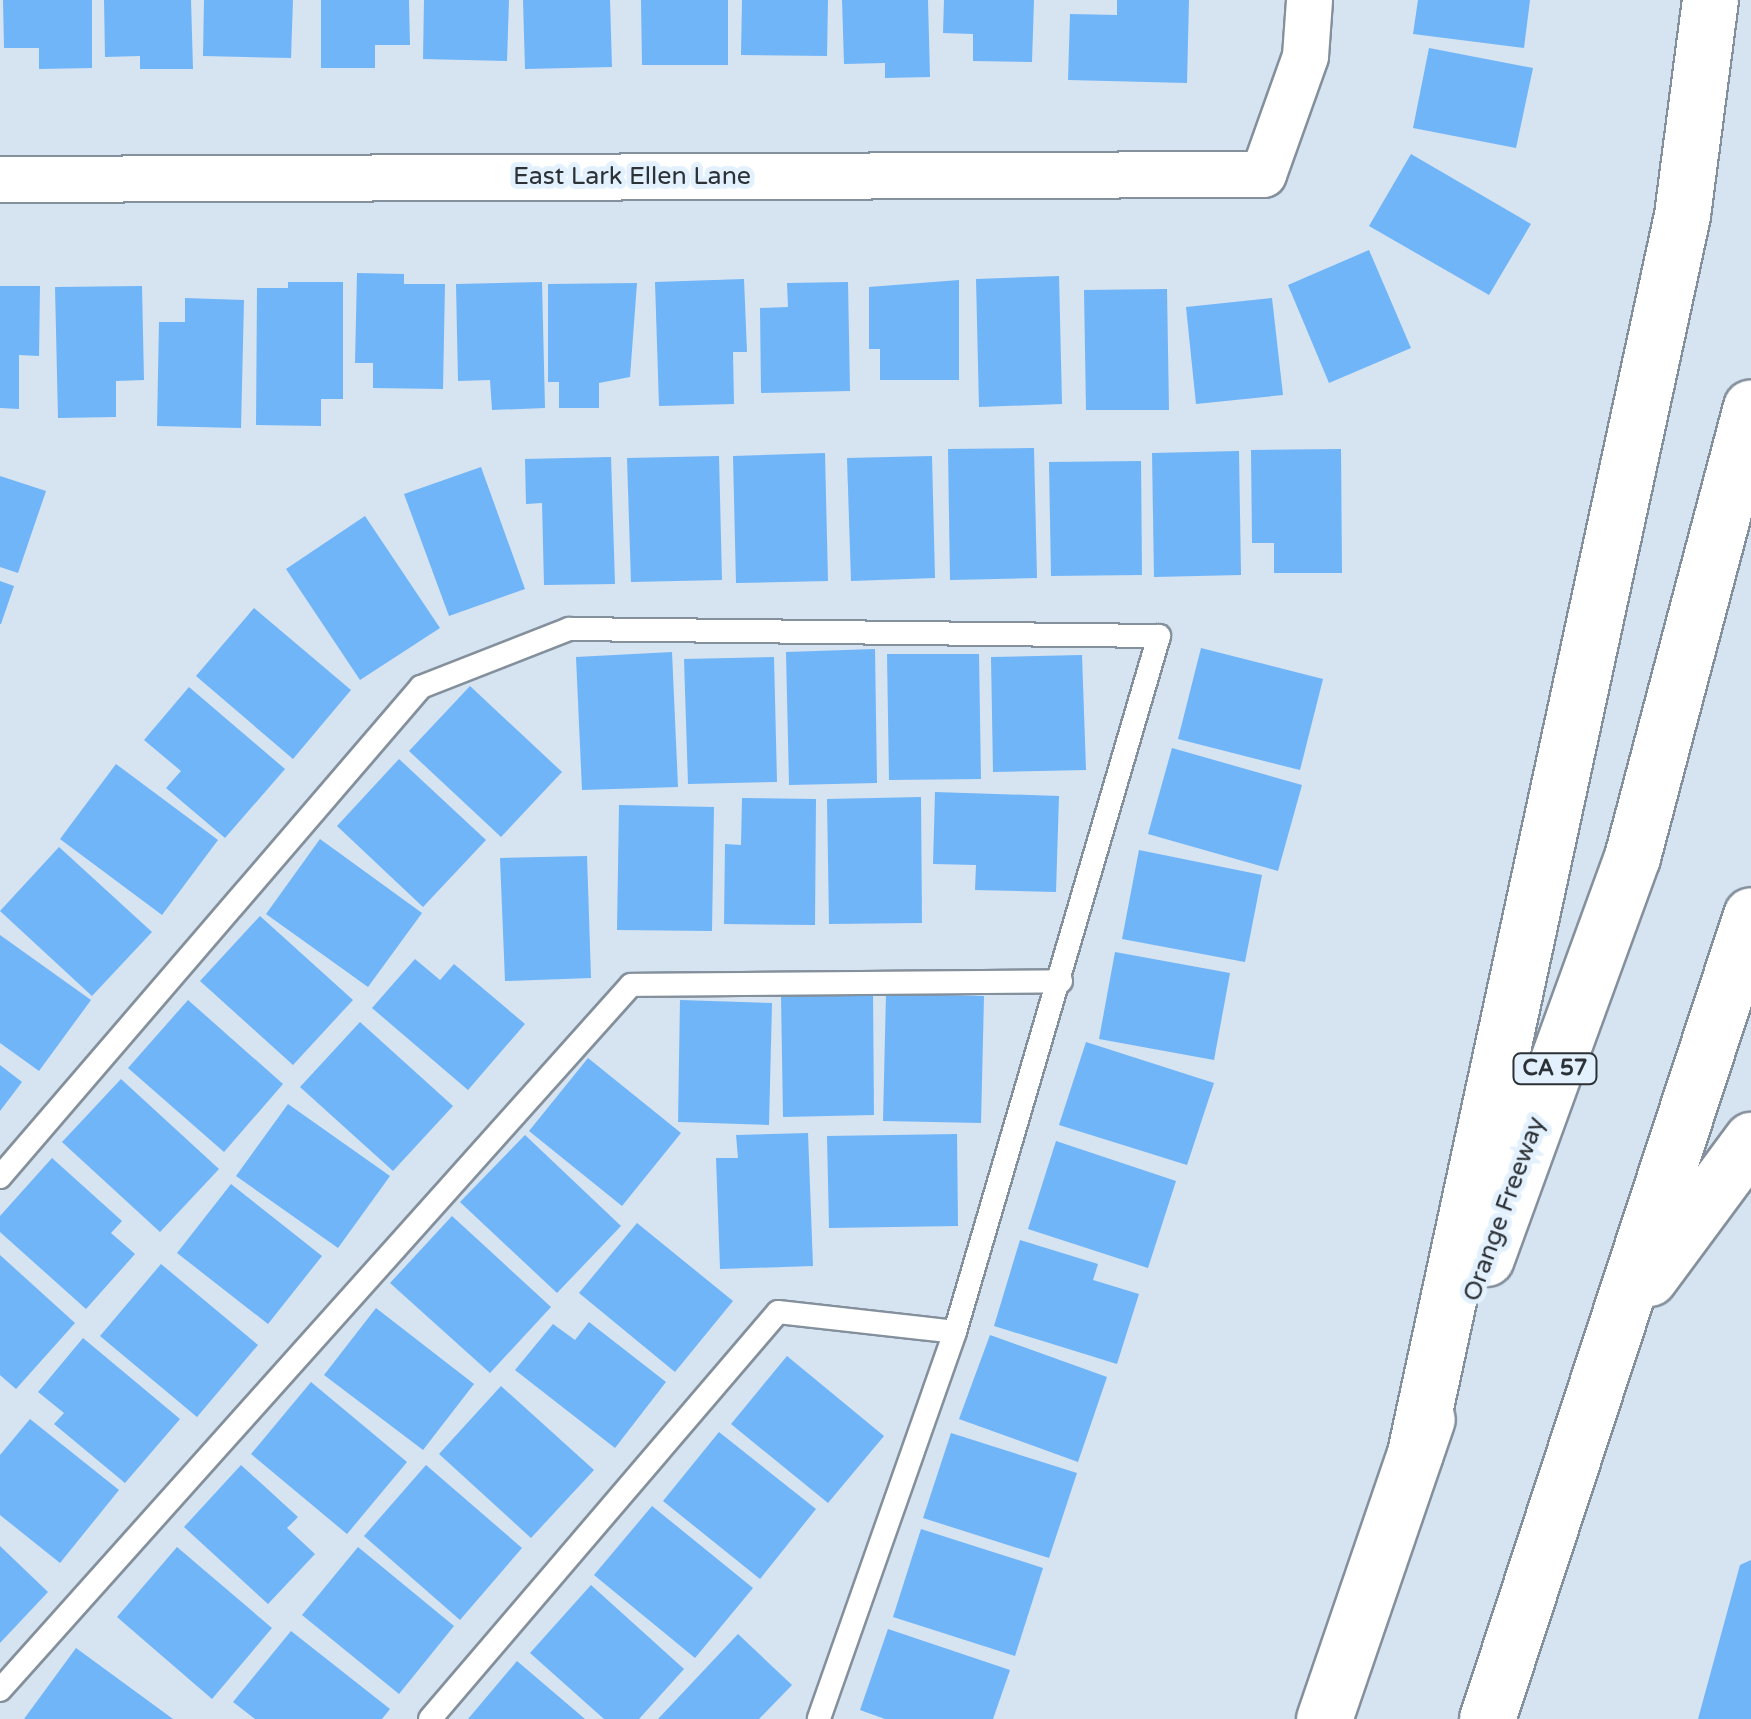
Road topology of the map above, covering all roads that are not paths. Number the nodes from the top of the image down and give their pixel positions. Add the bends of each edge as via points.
1 (1310, 0) edge
2 (1710, 0) edge
3 (0, 179) edge
4 (1751, 407) edge
5 (1751, 915) edge
6 (1061, 980) junction
7 (1751, 1140) edge
8 (0, 1177) edge
9 (1621, 1317) junction
10 (955, 1332) junction
11 (1414, 1453) junction
12 (0, 1690) edge
13 (430, 1719) edge
14 (819, 1719) edge
15 (1324, 1719) edge
16 (1486, 1719) edge

1 - 3 street, East Lark Ellen Lane via 1305,56 1263,174
2 - 11 highway via 1682,215
4 - 11 highway, Orange Freeway / CA 57 via 1632,857
5 - 9 highway
6 - 8 lane via 1159,636 568,629 422,687
6 - 10 lane
6 - 12 lane via 632,985
7 - 9 highway
9 - 16 highway
10 - 13 lane via 778,1312
10 - 14 lane
11 - 15 highway, Orange Freeway / CA 57

